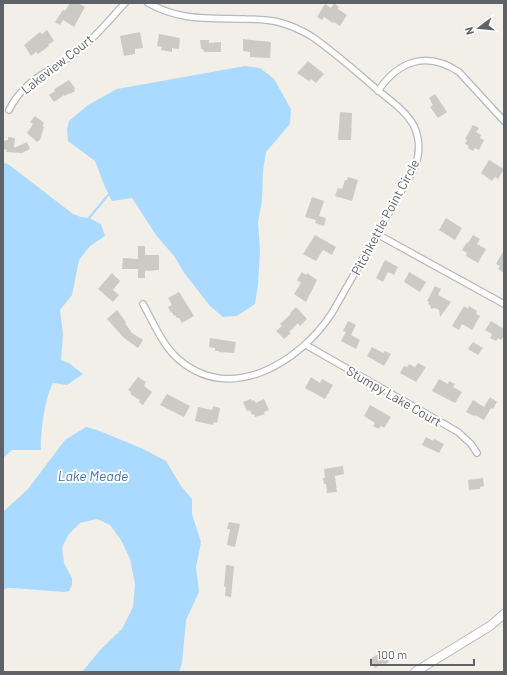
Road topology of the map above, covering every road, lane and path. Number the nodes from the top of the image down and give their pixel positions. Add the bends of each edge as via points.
1 (125, 3) edge
2 (148, 3) edge
3 (378, 91) junction
4 (9, 110) dead end
5 (504, 121) edge
6 (377, 234) junction
7 (142, 304) dead end
8 (504, 304) edge
9 (306, 345) junction
10 (477, 452) dead end
11 (504, 614) edge
12 (416, 672) edge

1 - 4 street, Lakeview Court via 92,39 21,91
2 - 3 street, Pitchkettle Point Circle via 166,12 190,18 263,20 290,26 311,36
3 - 5 street via 390,76 409,64 425,60 436,62 459,72
3 - 6 street, Pitchkettle Point Circle via 408,117 417,133 419,150 415,167
6 - 8 street
6 - 9 street, Pitchkettle Point Circle via 328,318
7 - 9 street, Pitchkettle Point Circle via 174,354 193,369 213,376 231,379 253,375 281,362
9 - 10 street, Stumpy Lake Court via 458,432
11 - 12 main road via 490,626

